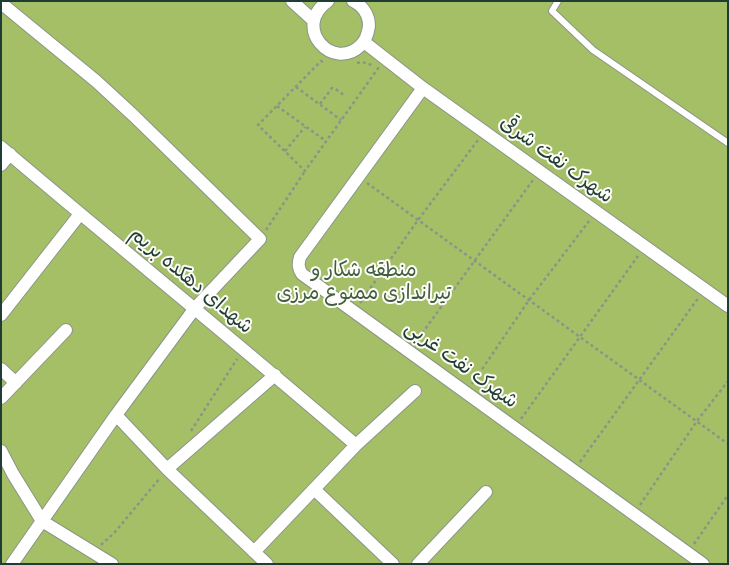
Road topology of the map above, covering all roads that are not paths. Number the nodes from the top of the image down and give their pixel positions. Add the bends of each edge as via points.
1 (292, 1) edge
2 (328, 1) edge
3 (353, 1) edge
4 (558, 1) edge
5 (1, 3) edge
6 (314, 21) junction
7 (364, 42) junction
8 (423, 88) junction
9 (728, 143) edge
10 (5, 150) edge
11 (1, 165) edge
12 (80, 214) junction
13 (728, 306) edge
14 (195, 308) junction
15 (1, 315) edge
16 (66, 330) dead end
17 (1, 369) edge
18 (275, 375) junction
19 (16, 383) junction
20 (415, 390) dead end
21 (1, 398) edge
22 (116, 415) junction
23 (356, 445) junction
24 (1, 450) edge
25 (167, 469) junction
26 (314, 489) junction
27 (486, 492) dead end
28 (42, 521) junction
29 (254, 552) junction
30 (421, 563) edge
31 (12, 564) edge
32 (112, 564) edge
33 (267, 564) edge
34 (393, 564) edge
35 (703, 564) edge

1 - 6 street
2 - 6 street via 316,13
3 - 7 street via 365,11 369,21
4 - 9 lane via 552,12 593,50
5 - 14 street via 96,81 260,239
6 - 7 street via 314,32 318,42 326,49 346,53
7 - 8 street, شهرک نفت شرقی via 382,63
8 - 13 street, شهرک نفت شرقی
8 - 35 street, شهرک نفت غربی via 300,257 298,262 302,274
10 - 11 street
10 - 12 street, شهدای دهکده بریم
12 - 14 street, شهدای دهکده بریم
12 - 15 street
14 - 18 street, شهدای دهکده بریم
14 - 22 street
16 - 19 street
17 - 19 street
18 - 23 street, شهدای دهکده بریم
18 - 25 street
19 - 21 street
20 - 23 street
22 - 25 street
22 - 28 street
23 - 26 street
24 - 28 street
25 - 29 street
26 - 29 street
26 - 34 street
27 - 30 street
28 - 31 street
28 - 32 street
29 - 33 street

